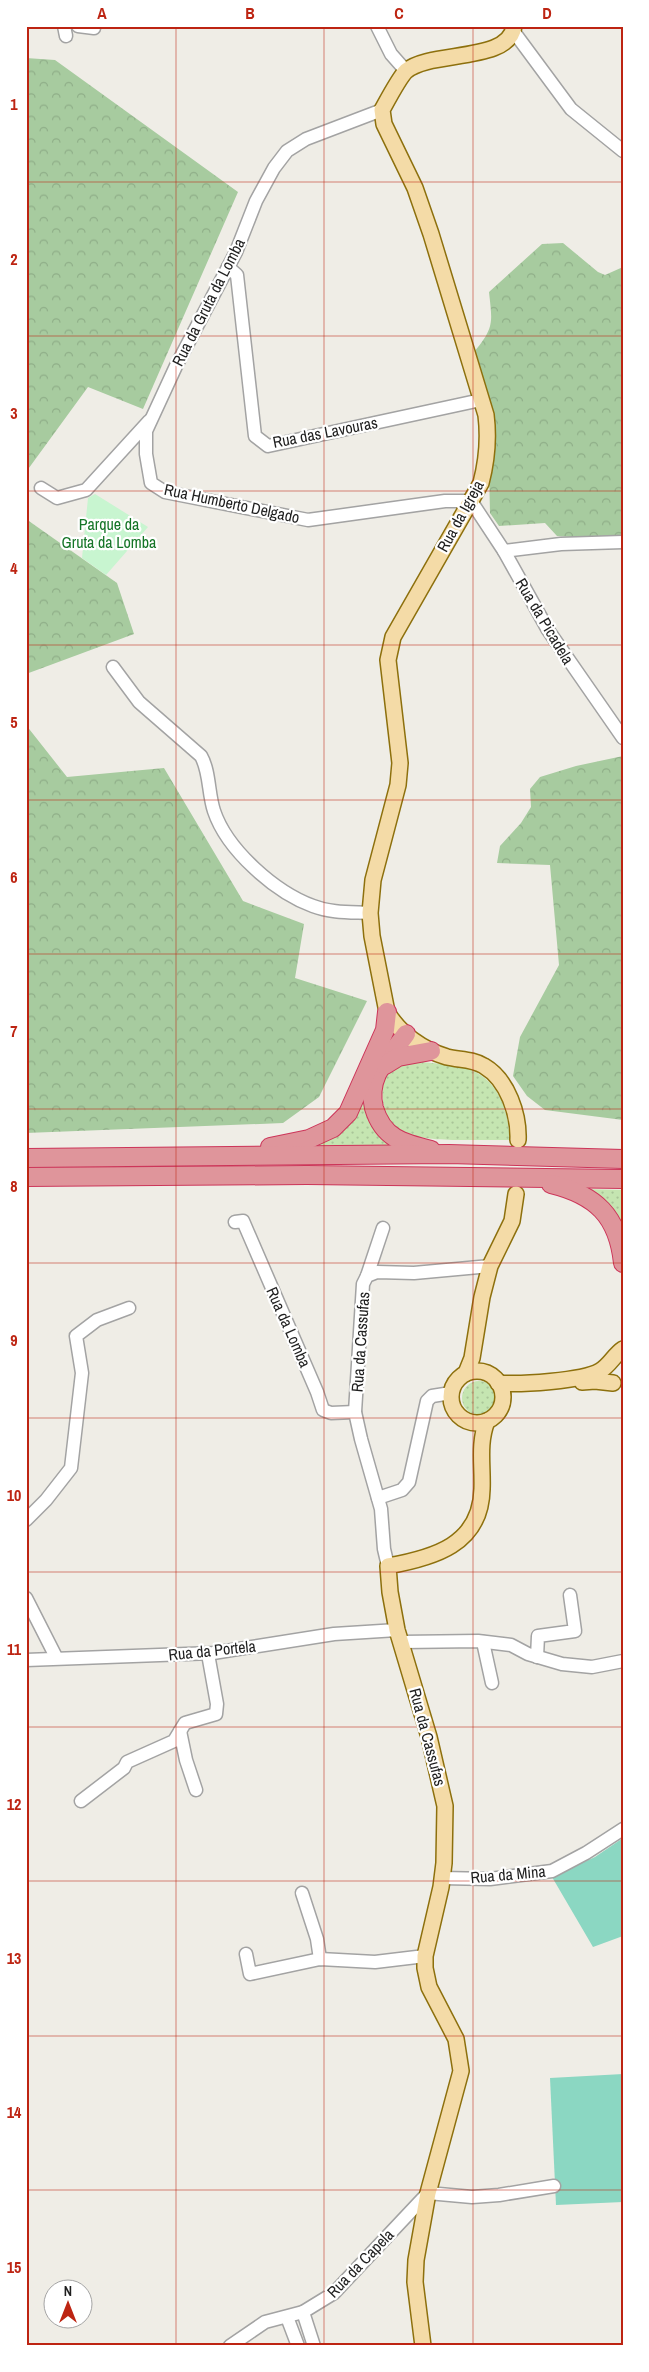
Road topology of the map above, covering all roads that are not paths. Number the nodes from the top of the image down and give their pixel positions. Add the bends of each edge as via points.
1 (78, 26) edge
2 (378, 26) edge
3 (94, 28) dead end
4 (514, 29) edge
5 (406, 71) junction
6 (382, 110) junction
7 (623, 151) edge
8 (228, 267) junction
9 (480, 400) junction
10 (153, 417) junction
11 (42, 488) dead end
12 (471, 501) junction
13 (623, 542) edge
14 (504, 550) junction
15 (113, 667) dead end
16 (623, 738) edge
17 (370, 913) junction
18 (378, 962) junction
19 (388, 1012) junction
20 (406, 1034) junction
21 (430, 1051) junction
22 (377, 1062) junction
23 (518, 1140) dead end
24 (245, 1154) junction
25 (449, 1154) junction
26 (26, 1158) edge
27 (623, 1159) edge
28 (26, 1177) edge
29 (526, 1178) junction
30 (623, 1179) edge
31 (516, 1194) dead end
32 (235, 1222) dead end
33 (383, 1228) dead end
34 (623, 1263) edge
35 (490, 1266) junction
36 (367, 1276) junction
37 (130, 1308) dead end
38 (477, 1328) junction
39 (623, 1349) edge
40 (612, 1361) junction
41 (466, 1374) junction
42 (493, 1378) junction
43 (618, 1388) edge
44 (451, 1393) junction
45 (502, 1404) junction
46 (355, 1412) junction
47 (467, 1421) junction
48 (487, 1421) junction
49 (481, 1444) junction
50 (378, 1498) junction
51 (26, 1520) edge
52 (388, 1566) junction
53 (570, 1595) dead end
54 (26, 1598) edge
55 (399, 1636) junction
56 (483, 1642) junction
57 (208, 1654) junction
58 (56, 1657) junction
59 (538, 1657) junction
60 (26, 1660) edge
61 (623, 1661) edge
62 (492, 1683) dead end
63 (180, 1731) junction
64 (196, 1790) dead end
65 (81, 1801) dead end
66 (623, 1829) edge
67 (442, 1878) junction
68 (302, 1893) dead end
69 (246, 1954) dead end
70 (425, 1956) junction
71 (320, 1959) junction
72 (554, 2186) dead end
73 (428, 2192) junction
74 (303, 2312) junction
75 (287, 2317) junction
76 (230, 2346) edge
77 (298, 2346) edge
78 (314, 2346) edge
79 (423, 2346) edge

1 - 3 street
2 - 5 street via 391,54
4 - 5 main road via 500,46 436,60
4 - 7 street via 570,109
5 - 6 main road
6 - 8 street, Rua da Gruta da Lomba via 306,139 287,151 256,201
6 - 9 main road, Rua da Igreja via 384,124 415,188 431,234
8 - 9 street, Rua das Lavouras via 237,275 255,436 268,446
8 - 10 street, Rua da Gruta da Lomba
9 - 12 main road, Rua da Igreja via 489,436 483,474
10 - 11 street, Rua da Gruta da Lomba via 86,490 57,498
10 - 12 street, Rua Humberto Delgado via 146,431 146,454 151,483 165,492 308,520 446,501
12 - 14 street, Rua da Picadela
12 - 17 main road, Rua da Igreja via 393,637 388,660 400,763 398,785 373,880
13 - 14 street
14 - 16 street, Rua da Picadela via 548,630
15 - 17 street via 139,702 201,756 206,765 214,813 233,847 260,874 313,906 341,912
17 - 18 main road, Rua da Igreja
18 - 19 main road, Rua da Igreja
18 - 20 main road, Rua da Igreja
19 - 20 main road, Rua da Igreja
19 - 22 highway
20 - 21 main road, Rua da Igreja
20 - 22 highway via 382,1047
21 - 22 highway
21 - 23 main road, Rua da Igreja via 485,1066 507,1093 518,1128
22 - 24 highway via 348,1113 333,1128 309,1140
22 - 25 highway via 372,1100 379,1124 397,1140
24 - 25 highway
24 - 26 highway
25 - 27 highway
28 - 29 highway via 308,1174
29 - 30 highway
29 - 34 highway via 571,1189 596,1204 613,1223
31 - 35 main road via 512,1222
32 - 46 street, Rua da Lomba via 242,1221 323,1410
33 - 36 street, Rua da Cassufas
35 - 36 street, Rua da Cassufas via 414,1273 377,1272
35 - 38 main road
36 - 46 street, Rua da Cassufas via 363,1284
37 - 51 street via 97,1320 76,1336 82,1373 71,1468
38 - 41 main road
38 - 42 main road
39 - 40 main road
40 - 42 main road via 600,1371 587,1375 522,1384
40 - 43 main road via 611,1376
41 - 42 main road via 481,1372
41 - 44 main road via 459,1378
42 - 45 main road via 503,1396
43 - 45 main road via 595,1381 528,1390
44 - 47 main road via 452,1407
44 - 50 street via 432,1396 427,1401 409,1482 402,1490
45 - 48 main road via 494,1417
46 - 50 street, Rua da Cassufas
47 - 48 main road
47 - 49 main road
48 - 49 main road
49 - 52 main road via 482,1490 474,1522 453,1545 438,1554 424,1560
50 - 52 street, Rua da Cassufas
52 - 55 main road, Rua da Cassufas
53 - 59 street via 575,1632 538,1636
54 - 58 street
55 - 56 street, Rua da Portela
55 - 57 street, Rua da Portela via 334,1634
55 - 67 main road, Rua da Cassufas via 429,1737 445,1806
56 - 59 street, Rua da Portela via 510,1645
56 - 62 street
57 - 58 street, Rua da Portela
57 - 63 street via 216,1714 185,1723
58 - 60 street, Rua da Portela
59 - 61 street, Rua da Portela via 562,1664 592,1667
63 - 64 street
63 - 65 street via 174,1741 127,1762 124,1768
66 - 67 street, Rua da Mina via 552,1870 490,1879
67 - 70 main road, Rua da Cassufas
68 - 71 street
69 - 71 street via 250,1974
70 - 71 street via 375,1962
70 - 73 main road, Rua da Cassufas via 429,1987 456,2039 461,2072
72 - 73 street via 472,2197
73 - 74 street, Rua da Capela via 334,2293
73 - 79 main road, Rua da Cassufas via 415,2282
74 - 75 street, Rua da Capela
74 - 78 street
75 - 76 street, Rua da Capela via 265,2322
75 - 77 street

